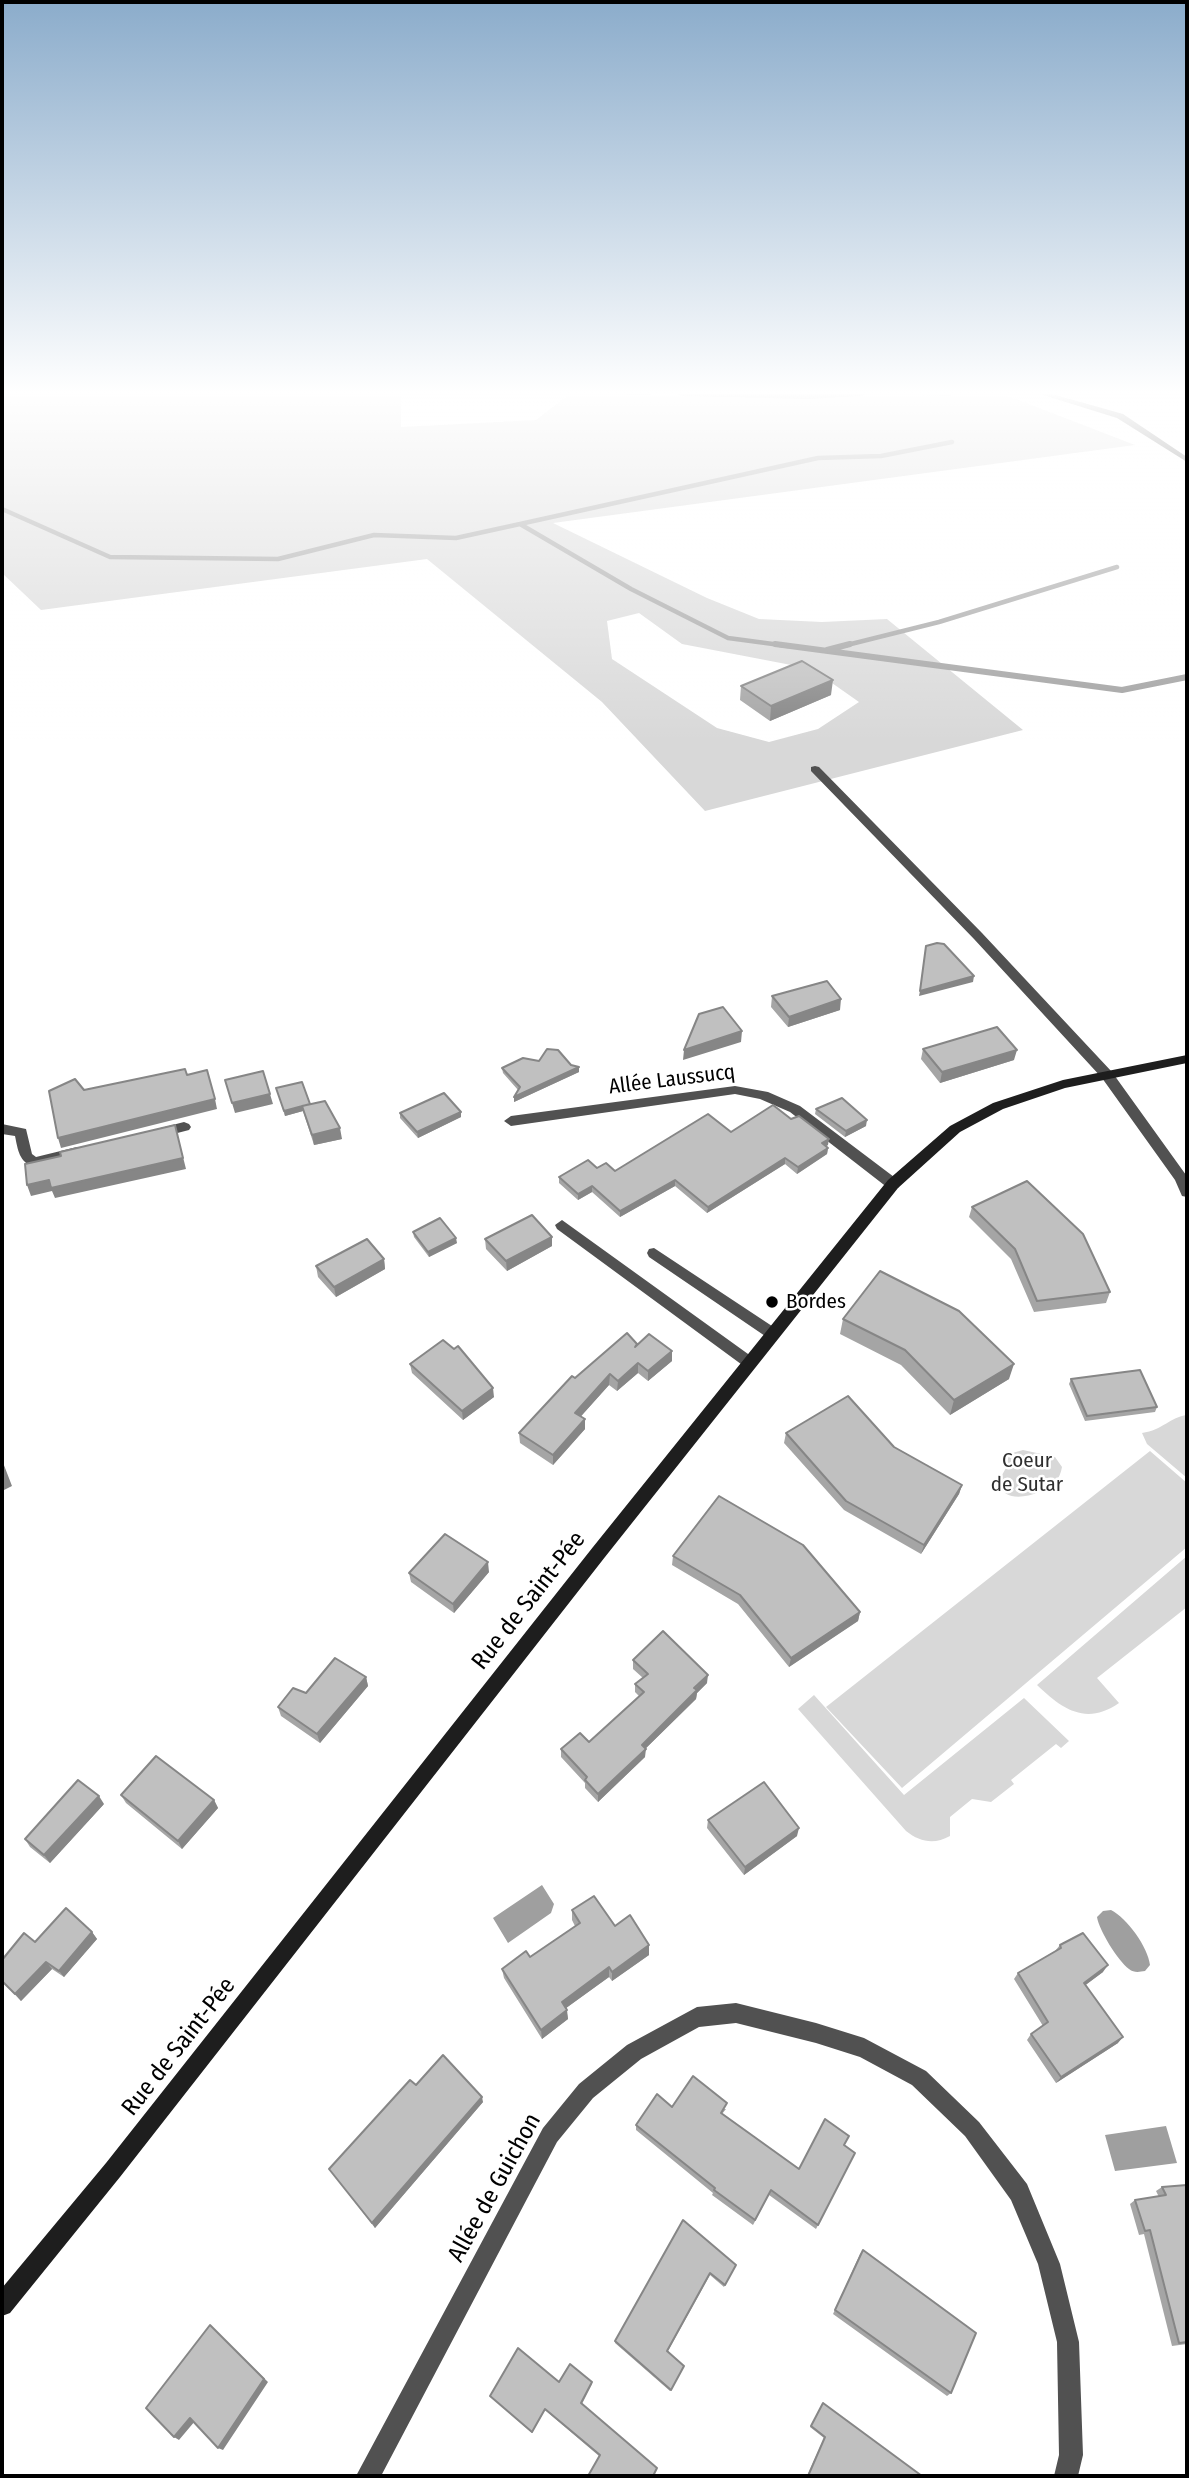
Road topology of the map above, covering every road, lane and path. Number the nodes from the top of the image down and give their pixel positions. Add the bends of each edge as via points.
1 (815, 769) dead end
2 (1187, 1059) edge
3 (1107, 1075) junction
4 (511, 1121) dead end
5 (184, 1127) dead end
6 (2, 1129) edge
7 (146, 1136) edge
8 (96, 1147) edge
9 (893, 1184) junction
10 (1187, 1192) edge
11 (562, 1225) dead end
12 (653, 1253) dead end
13 (773, 1334) junction
14 (750, 1363) junction
15 (2, 2305) edge
16 (368, 2476) edge
17 (1066, 2476) edge

1 - 3 street
2 - 3 main road, Rue de Saint-Pée
3 - 9 main road, Rue de Saint-Pée via 998,1106 955,1129
3 - 10 street
4 - 9 street, Allée Laussucq via 736,1090 763,1095 795,1109
5 - 7 street
6 - 8 street via 21,1132 26,1156 34,1162
9 - 13 main road, Rue de Saint-Pée
11 - 14 street
12 - 13 street
13 - 14 main road, Rue de Saint-Pée
14 - 15 main road, Rue de Saint-Pée
16 - 17 street, Allée de Guichon via 557,2126 586,2091 634,2052 697,2017 736,2013 864,2048 919,2078 972,2129 1019,2192 1049,2264 1068,2342 1071,2455

